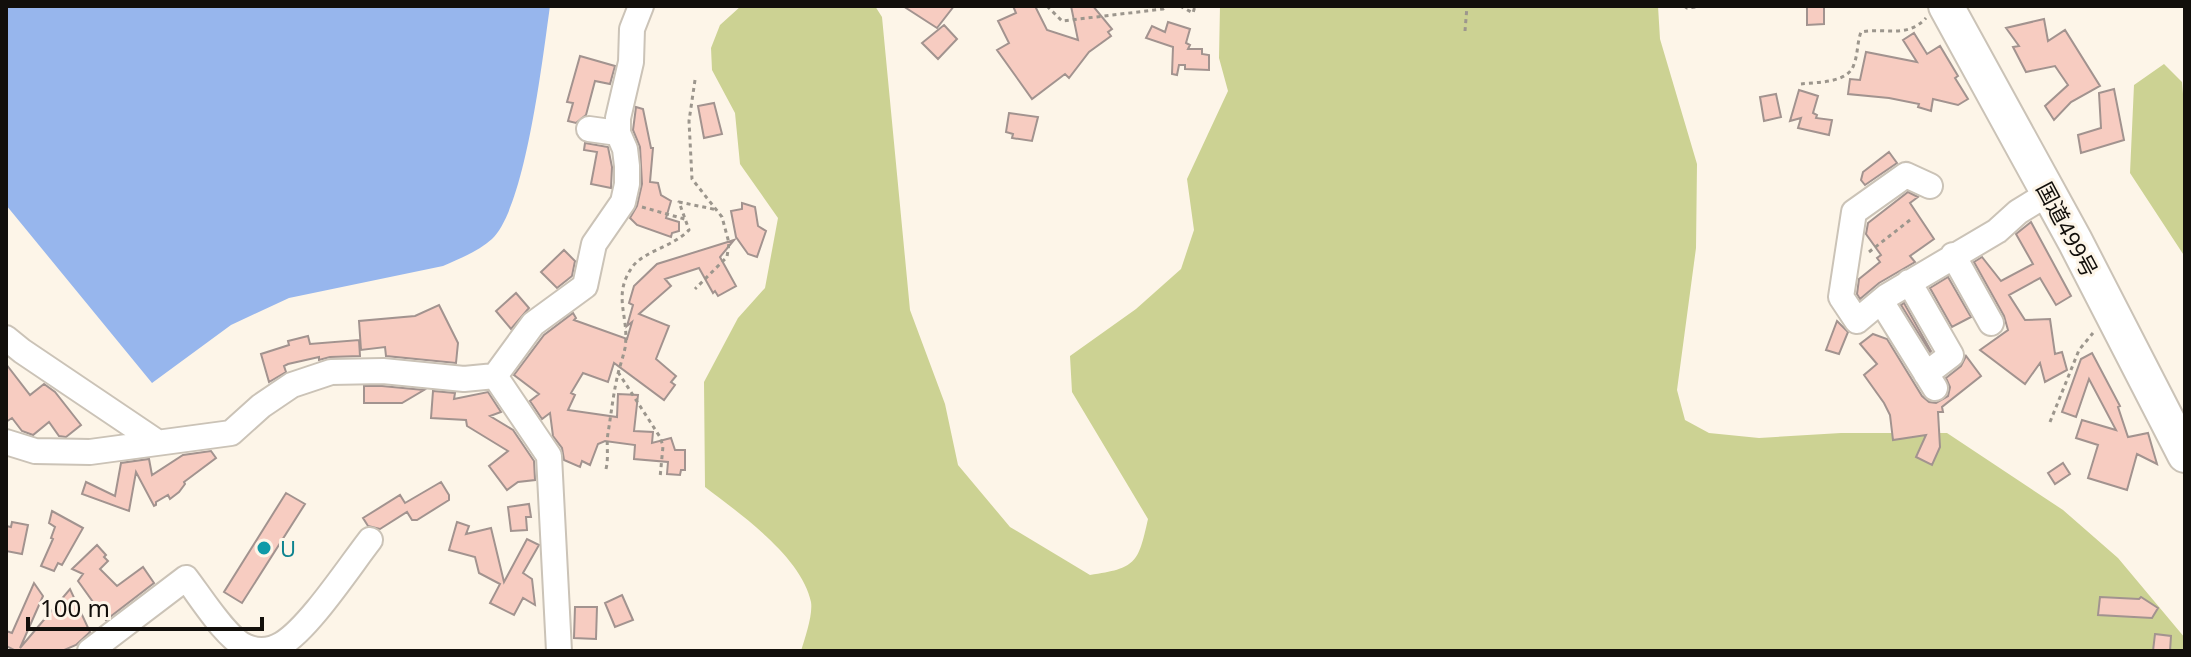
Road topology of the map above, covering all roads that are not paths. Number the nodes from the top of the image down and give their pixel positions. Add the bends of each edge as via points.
1 (641, 6) edge
2 (1963, 6) edge
3 (1936, 12) edge
4 (589, 129) dead end
5 (618, 133) junction
6 (1930, 186) dead end
7 (2049, 193) junction
8 (1953, 255) junction
9 (1909, 282) junction
10 (1881, 301) junction
11 (1991, 323) dead end
12 (6, 338) edge
13 (495, 376) junction
14 (2185, 416) edge
15 (6, 442) edge
16 (157, 442) junction
17 (2185, 455) edge
18 (370, 540) dead end
19 (90, 651) edge
20 (559, 651) edge

1 - 5 street via 632,29
2 - 14 highway, 国道499号 via 2092,232
3 - 7 highway, 国道499号
4 - 5 street
5 - 13 street via 627,166 623,202 594,244 585,286 533,324
6 - 10 street via 1906,175 1854,212 1841,297 1857,321
7 - 8 street
7 - 17 highway, 国道499号
8 - 9 street
8 - 11 street
9 - 10 street
9 - 10 street via 1951,355 1930,381
12 - 16 street
13 - 16 street via 331,372 292,385 231,433
13 - 20 street via 549,456
15 - 16 street via 35,451 90,452
18 - 19 street via 298,632 274,648 245,647 233,638 186,578

